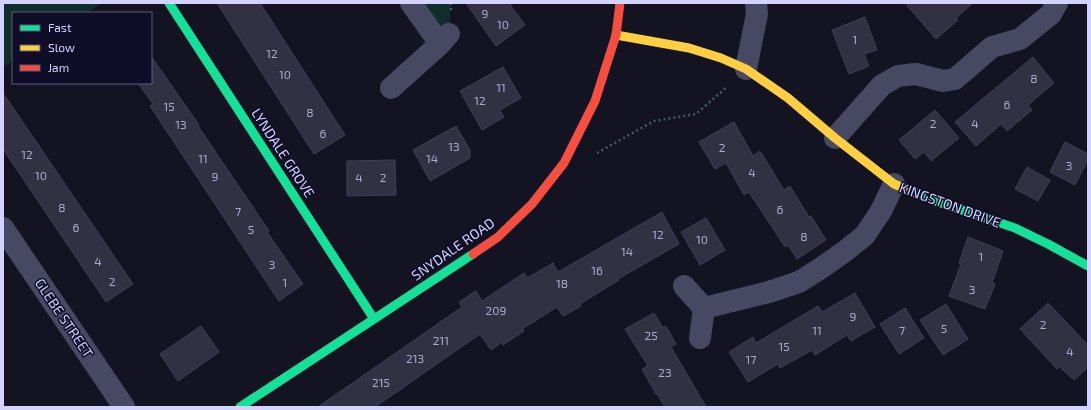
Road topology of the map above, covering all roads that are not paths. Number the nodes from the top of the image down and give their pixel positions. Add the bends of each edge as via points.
1 (169, 3) edge
2 (411, 3) edge
3 (620, 3) edge
4 (756, 3) edge
5 (1057, 3) edge
6 (616, 35) junction
7 (746, 69) junction
8 (391, 88) dead end
9 (835, 138) junction
10 (894, 184) junction
11 (3, 230) edge
12 (1088, 266) edge
13 (684, 286) dead end
14 (704, 308) junction
15 (374, 319) junction
16 (700, 338) dead end
17 (124, 407) edge
18 (240, 407) edge

1 - 15 street, LYNDALE GROVE
2 - 8 street via 444,39
3 - 6 street, SNYDALE ROAD
4 - 7 street via 757,14
5 - 9 street via 1051,14 1020,39 992,47 955,79 943,81 916,74 898,76 882,85
6 - 7 street, KINGSTON DRIVE via 689,48 722,58
6 - 15 street, SNYDALE ROAD via 595,102 564,163 532,204 498,237
7 - 9 street, KINGSTON DRIVE via 788,98
9 - 10 street, KINGSTON DRIVE
10 - 12 street, KINGSTON DRIVE via 1015,228
10 - 14 street via 881,211 865,235 821,268 799,282
11 - 17 street, GLEBE STREET
13 - 14 street
14 - 16 street
15 - 18 street, SNYDALE ROAD

